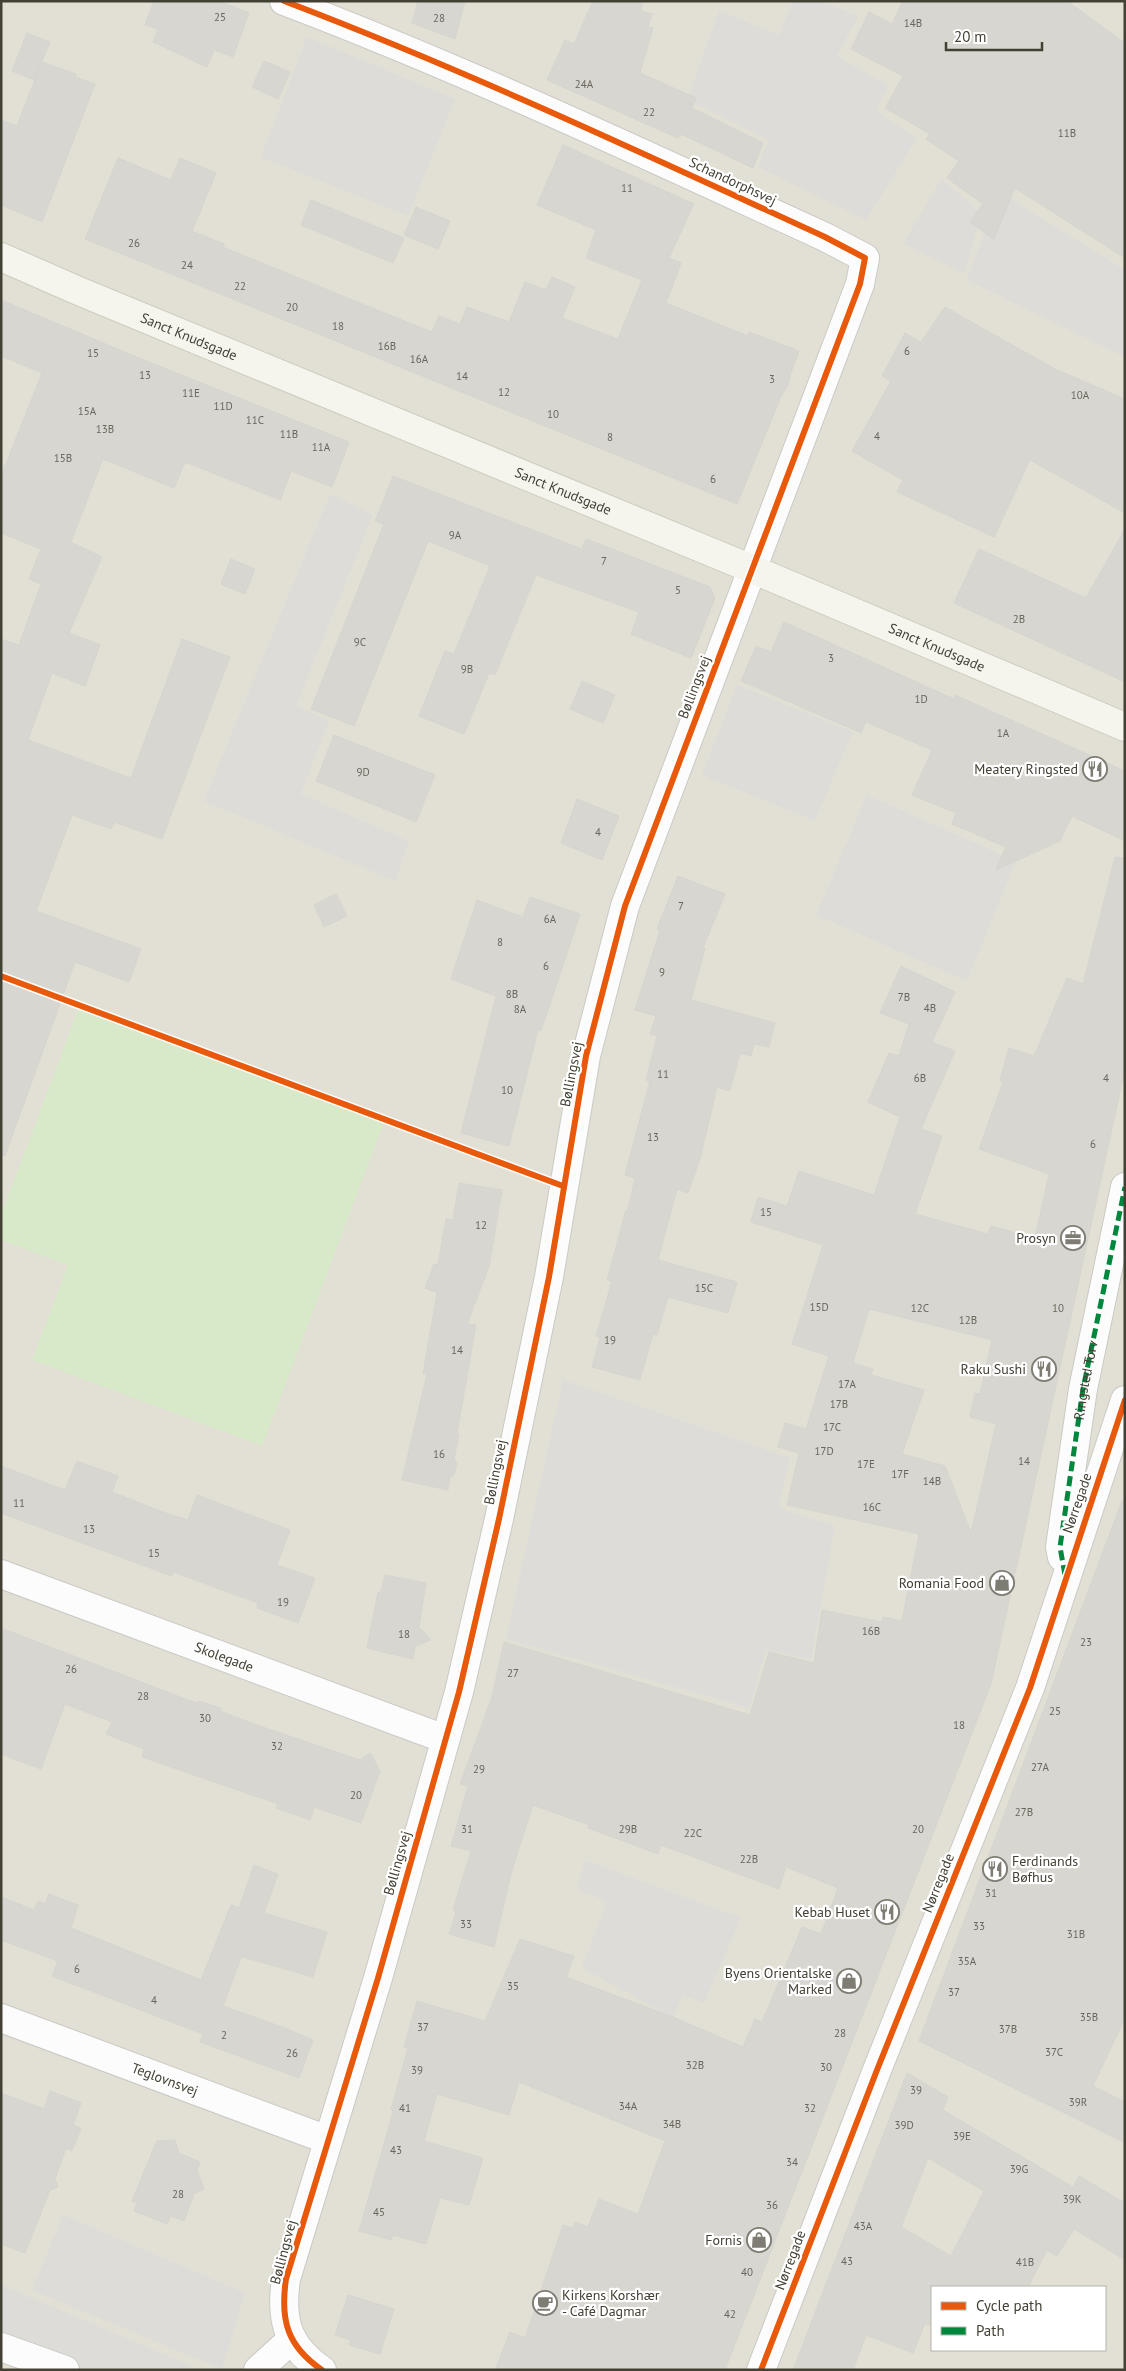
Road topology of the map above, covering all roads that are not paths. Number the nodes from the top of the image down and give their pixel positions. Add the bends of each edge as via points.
1 (284, 1) edge
2 (1, 257) edge
3 (752, 569) junction
4 (1125, 727) edge
5 (1125, 1187) edge
6 (1125, 1400) edge
7 (1, 1574) edge
8 (1065, 1575) junction
9 (446, 1739) junction
10 (1, 2018) edge
11 (328, 2140) junction
12 (292, 2339) junction
13 (1, 2347) edge
14 (65, 2370) edge
15 (258, 2370) edge
16 (322, 2370) edge
17 (761, 2370) edge

1 - 3 street, Schandorphsvej via 568,118 865,258 860,284
2 - 3 street, Sanct Knudsgade
3 - 4 street, Sanct Knudsgade
3 - 9 street, Bøllingsvej via 625,906 586,1056 549,1277 499,1519
5 - 8 street, Ringsted Torv via 1083,1389 1060,1547
6 - 8 street, Nørregade
7 - 9 street, Skolegade
8 - 17 street, Nørregade via 1030,1688
9 - 11 street, Bøllingsvej
10 - 11 street, Teglovnsvej
11 - 12 street, Bøllingsvej via 286,2280 284,2321
12 - 15 street
12 - 16 street, Bøllingsvej via 306,2359
13 - 14 street

